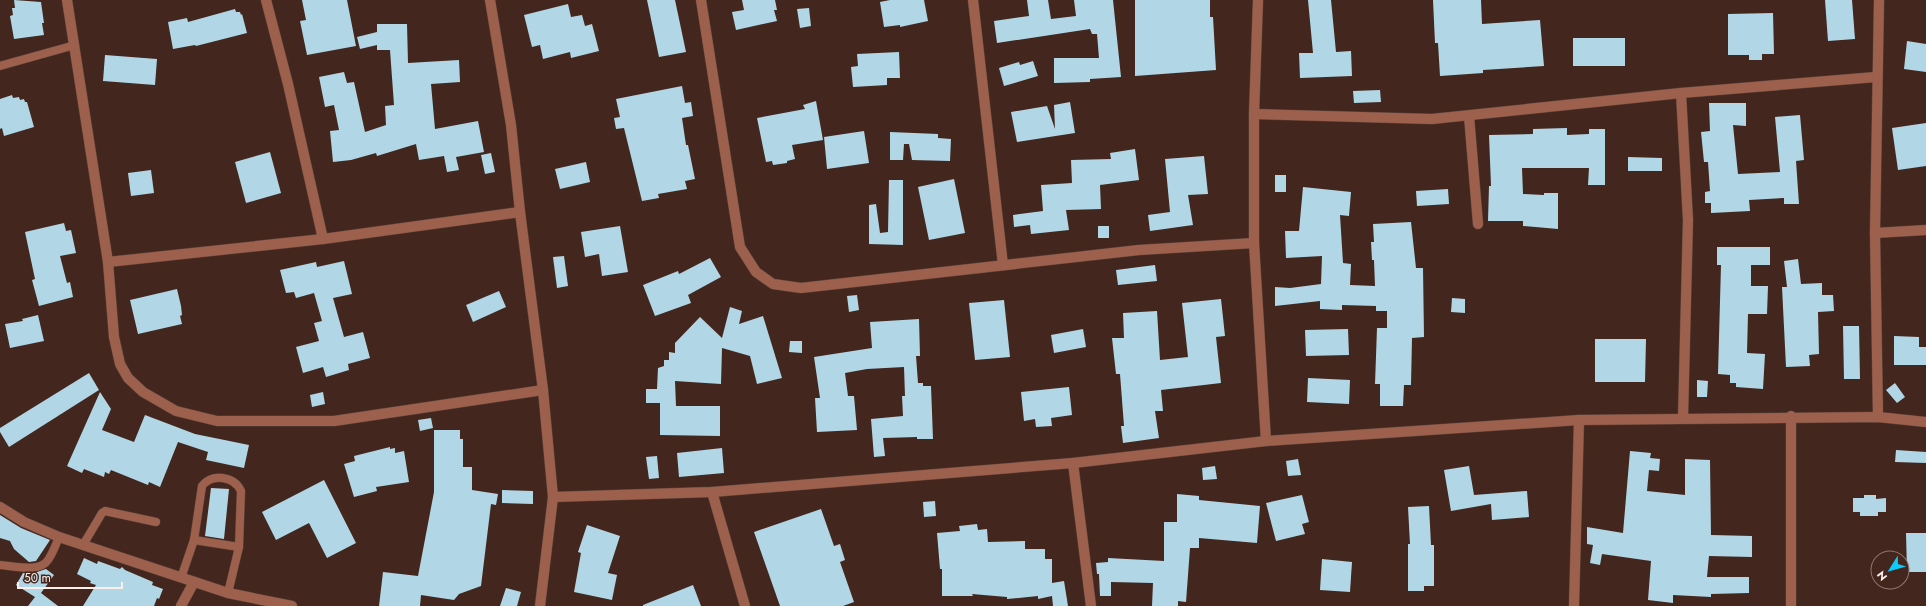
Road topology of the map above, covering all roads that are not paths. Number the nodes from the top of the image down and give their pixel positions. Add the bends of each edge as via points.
1 (67, 0) edge
2 (266, 0) edge
3 (490, 0) edge
4 (701, 0) edge
5 (973, 0) edge
6 (1258, 0) edge
7 (1878, 0) edge
8 (75, 45) junction
9 (0, 66) edge
10 (1876, 77) junction
11 (1681, 93) junction
12 (1254, 114) junction
13 (1469, 116) junction
14 (520, 212) junction
15 (1478, 224) dead end
16 (1926, 230) edge
17 (1875, 233) junction
18 (323, 239) junction
19 (1254, 243) junction
20 (108, 262) junction
21 (1003, 264) junction
22 (543, 390) junction
23 (1791, 416) junction
24 (1878, 417) junction
25 (1683, 418) junction
26 (1579, 420) junction
27 (1926, 422) edge
28 (1266, 441) junction
29 (1073, 463) junction
30 (712, 492) junction
31 (553, 497) junction
32 (0, 507) edge
33 (156, 522) dead end
34 (60, 537) junction
35 (194, 540) junction
36 (83, 545) junction
37 (239, 547) junction
38 (0, 565) edge
39 (181, 578) junction
40 (194, 582) junction
41 (228, 593) junction
42 (180, 606) edge
43 (292, 606) edge
44 (540, 606) edge
45 (746, 606) edge
46 (1091, 606) edge
47 (1574, 606) edge
48 (1791, 606) edge

1 - 8 street
2 - 18 street
3 - 14 street via 511,126
4 - 21 street via 740,247 756,272 773,284 801,288
5 - 21 street
6 - 12 street
7 - 10 street
8 - 9 lane
8 - 20 street
10 - 11 street
10 - 17 street
11 - 13 street
11 - 25 street via 1688,220
12 - 13 street via 1396,119
12 - 19 street
13 - 15 street
14 - 18 street
14 - 22 street
16 - 17 street
17 - 24 street
18 - 20 street
19 - 21 street via 1139,250
19 - 28 street
20 - 22 street via 114,337 120,364 128,378 143,392 176,411 217,421 334,421
22 - 31 street
23 - 24 street
23 - 25 street
23 - 48 street
24 - 27 street
25 - 26 street
26 - 28 street
26 - 47 street
28 - 29 street
29 - 30 street
29 - 46 street
30 - 31 street
30 - 45 street
31 - 44 street
32 - 34 street via 24,522
33 - 36 lane via 105,511
34 - 36 street
34 - 38 lane via 43,566
35 - 37 lane
35 - 37 lane via 202,486 206,480 213,478 232,480 241,491
35 - 39 lane
36 - 39 street
37 - 41 lane
39 - 40 street
40 - 41 street
40 - 42 street
41 - 43 street

